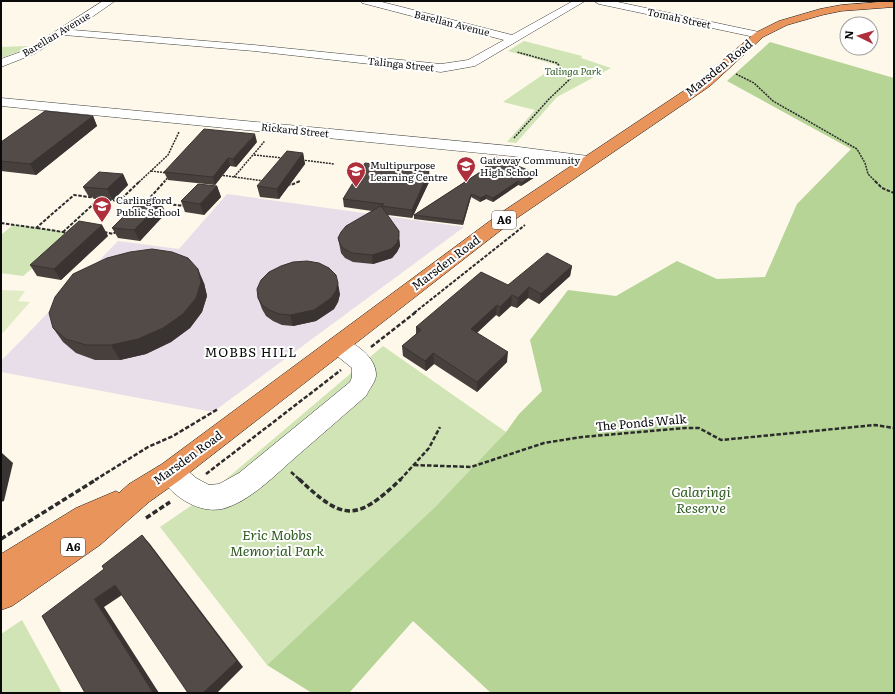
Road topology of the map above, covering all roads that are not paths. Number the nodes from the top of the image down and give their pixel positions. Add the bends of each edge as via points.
1 (110, 1) edge
2 (366, 1) edge
3 (580, 1) edge
4 (600, 1) edge
5 (894, 4) edge
6 (62, 32) junction
7 (759, 35) junction
8 (264, 39) dead end
9 (514, 39) junction
10 (254, 48) junction
11 (1, 63) edge
12 (1, 102) edge
13 (588, 161) junction
14 (339, 345) junction
15 (171, 472) junction
16 (140, 493) junction
17 (1, 571) edge
18 (1, 595) edge

1 - 6 street, Barellan Avenue
2 - 9 street, Barellan Avenue
3 - 9 street, Talinga Street
4 - 7 street, Tomah Street
5 - 7 highway, Marsden Road / A6 via 820,12 783,23
6 - 10 street, Talinga Street
6 - 11 street, Barellan Avenue via 30,52
7 - 13 highway, Marsden Road / A6 via 705,82
8 - 10 street
9 - 10 street, Talinga Street via 471,63 441,68
12 - 13 street, Rickard Street via 511,151
13 - 14 highway, Marsden Road / A6 via 508,216
14 - 15 highway, Marsden Road / A6
14 - 15 street via 357,358 364,368 364,377 358,389 248,482 223,496 209,498 186,487
15 - 16 highway, Marsden Road / A6
16 - 17 highway, Marsden Road / A6 via 86,517
16 - 18 highway, Marsden Road / A6 via 90,535

